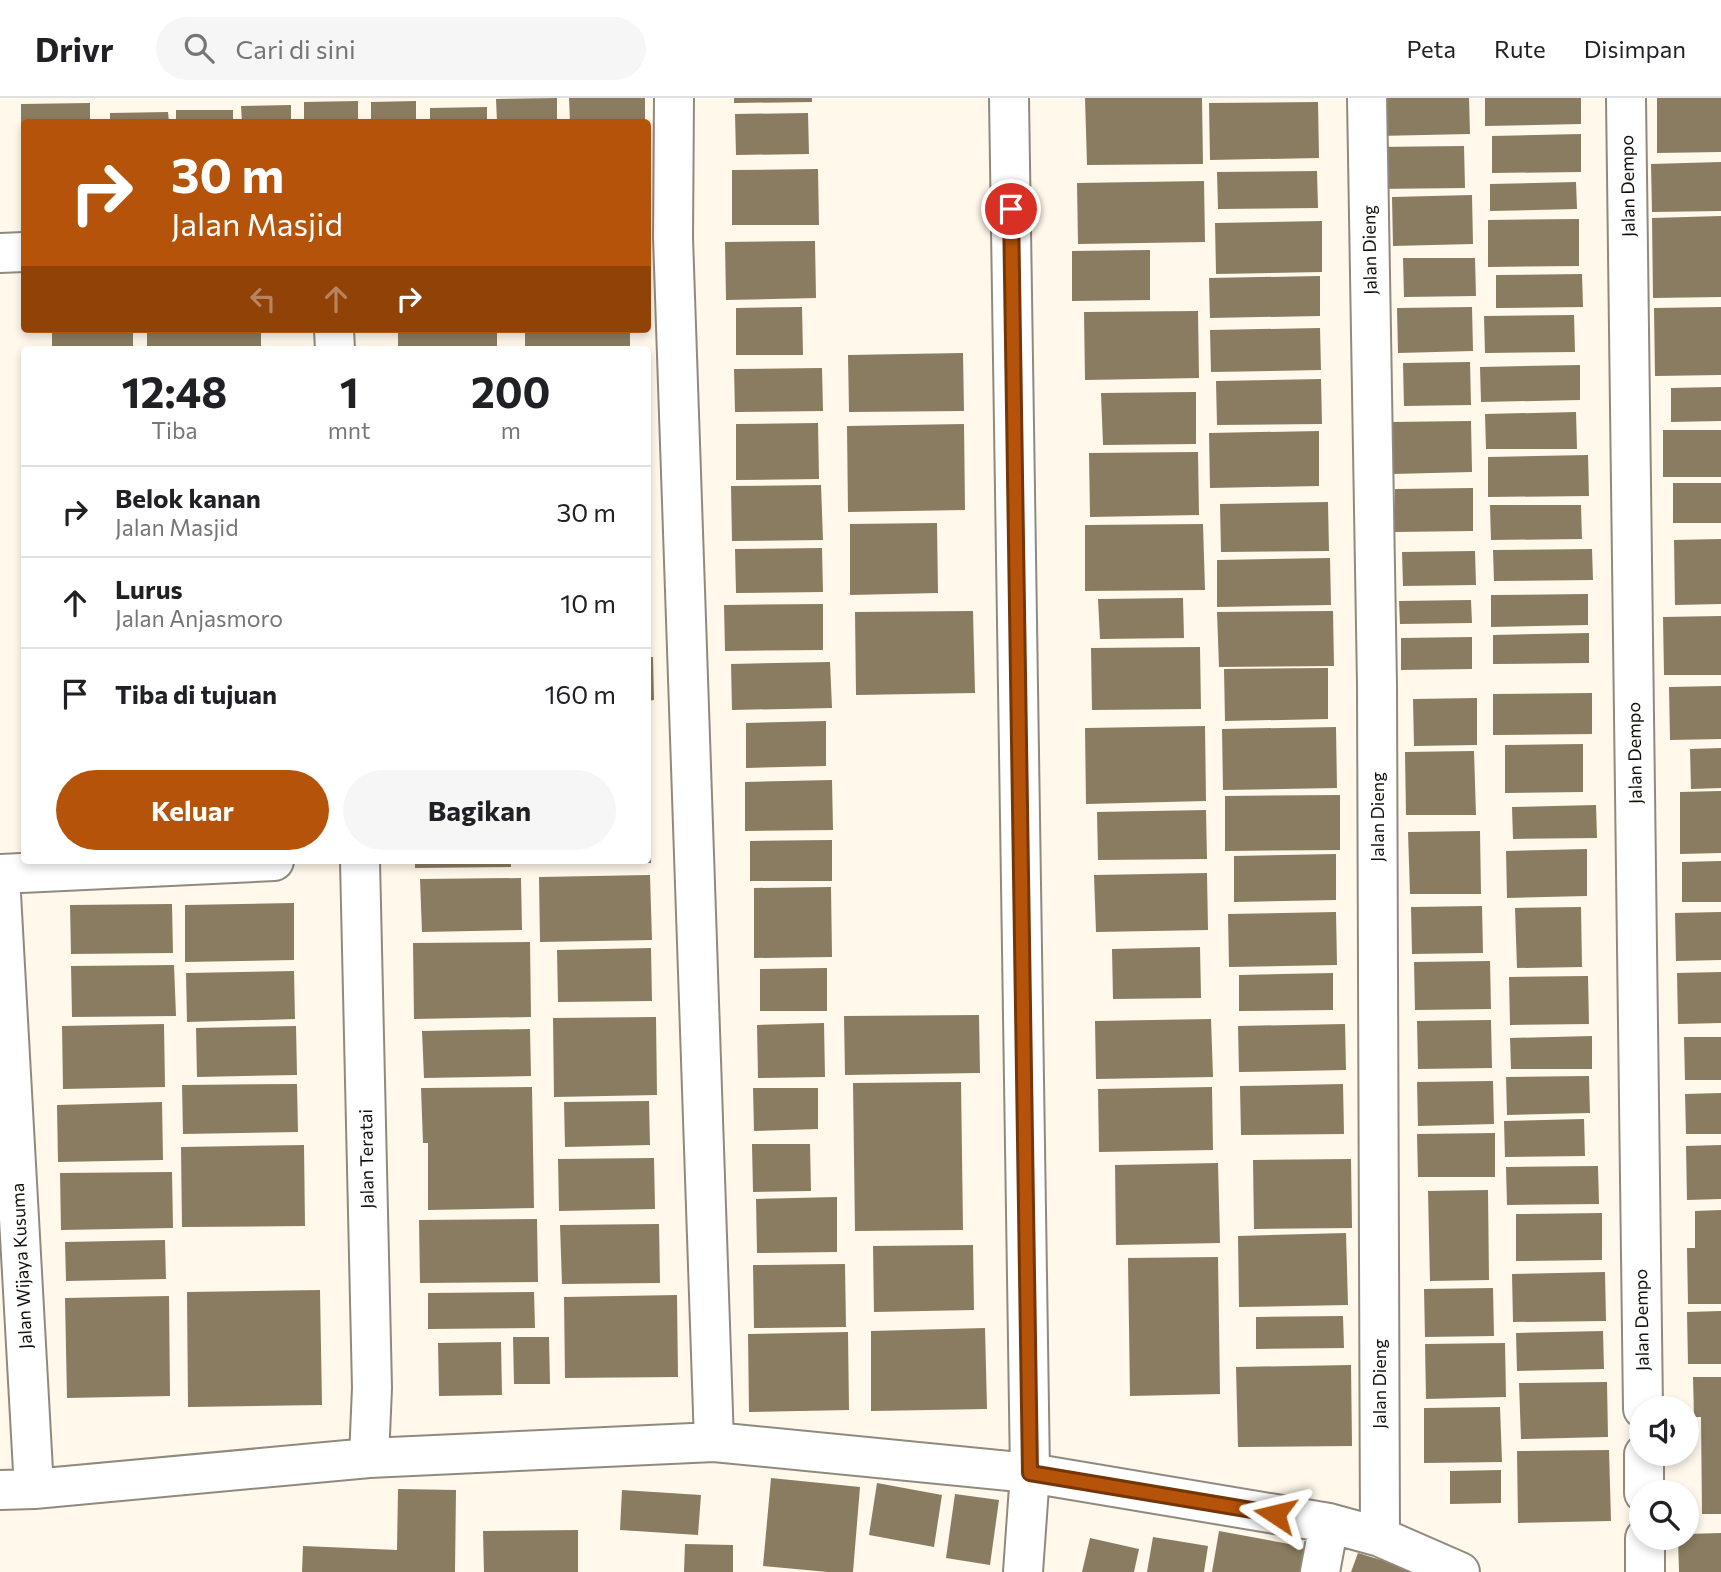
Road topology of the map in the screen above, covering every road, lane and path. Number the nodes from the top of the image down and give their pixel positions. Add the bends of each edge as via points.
1 (674, 98) edge
2 (1009, 98) edge
3 (1367, 98) edge
4 (1626, 98) edge
5 (660, 238) edge
6 (0, 253) edge
7 (21, 253) edge
8 (215, 864) edge
9 (360, 864) edge
10 (0, 875) edge
11 (1643, 1396) edge
12 (714, 1442) junction
13 (369, 1458) junction
14 (1030, 1473) junction
15 (17, 1489) edge
16 (1329, 1523) junction
17 (1380, 1537) junction
18 (1645, 1550) edge
19 (1023, 1572) edge
20 (1320, 1572) edge
21 (1460, 1572) edge
22 (1645, 1572) edge

1 - 5 street
2 - 14 street
3 - 17 street, Jalan Dieng via 1377,685
4 - 11 street, Jalan Dempo
5 - 12 street
6 - 7 street
8 - 10 street
9 - 13 street, Jalan Teratai via 372,1388
10 - 15 street, Jalan Wijaya Kusuma
12 - 13 street
12 - 14 street
13 - 15 street
14 - 16 street
14 - 19 street
16 - 17 street
16 - 20 street
17 - 21 street
18 - 22 street

